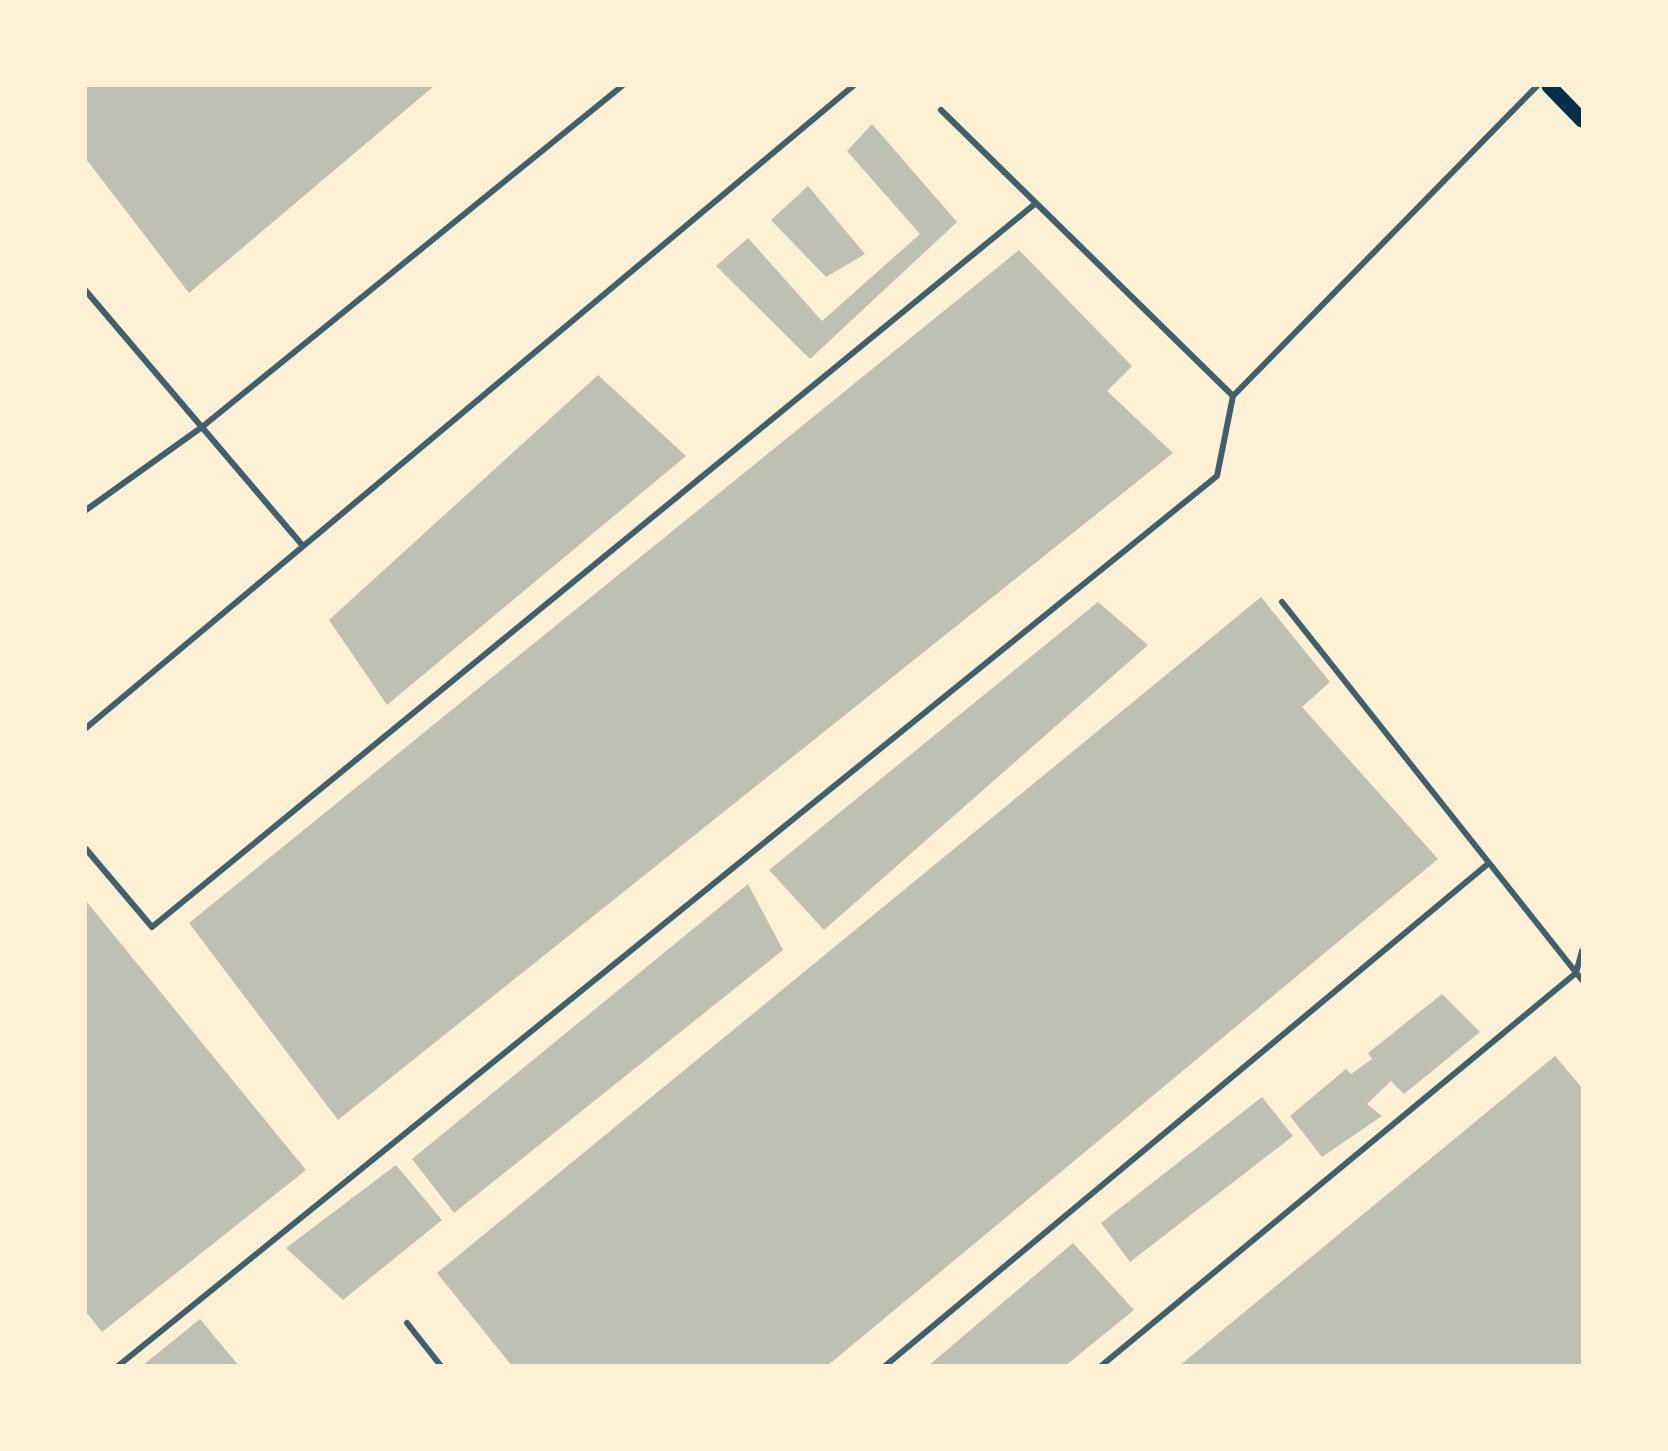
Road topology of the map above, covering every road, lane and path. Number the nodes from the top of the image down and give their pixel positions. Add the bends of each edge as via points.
1 (622, 86) edge
2 (853, 86) edge
3 (1537, 86) edge
4 (1549, 86) edge
5 (941, 110) dead end
6 (1582, 120) edge
7 (1036, 203) junction
8 (86, 291) edge
9 (1233, 396) junction
10 (202, 427) junction
11 (86, 510) edge
12 (303, 546) junction
13 (1282, 602) dead end
14 (86, 728) edge
15 (86, 849) edge
16 (1489, 863) junction
17 (1582, 951) edge
18 (1576, 973) junction
19 (1582, 980) edge
20 (407, 1323) dead end
21 (118, 1365) edge
22 (441, 1365) edge
23 (885, 1365) edge
24 (1101, 1365) edge

1 - 10 street
2 - 12 street
3 - 9 street
4 - 6 main road
5 - 7 street
7 - 9 street
7 - 15 street via 152,927
8 - 10 street
9 - 21 street via 1217,476
10 - 11 street
10 - 12 street
12 - 14 street
13 - 16 street
16 - 18 street
16 - 23 street
17 - 18 street
18 - 19 street
18 - 24 street
20 - 22 street

